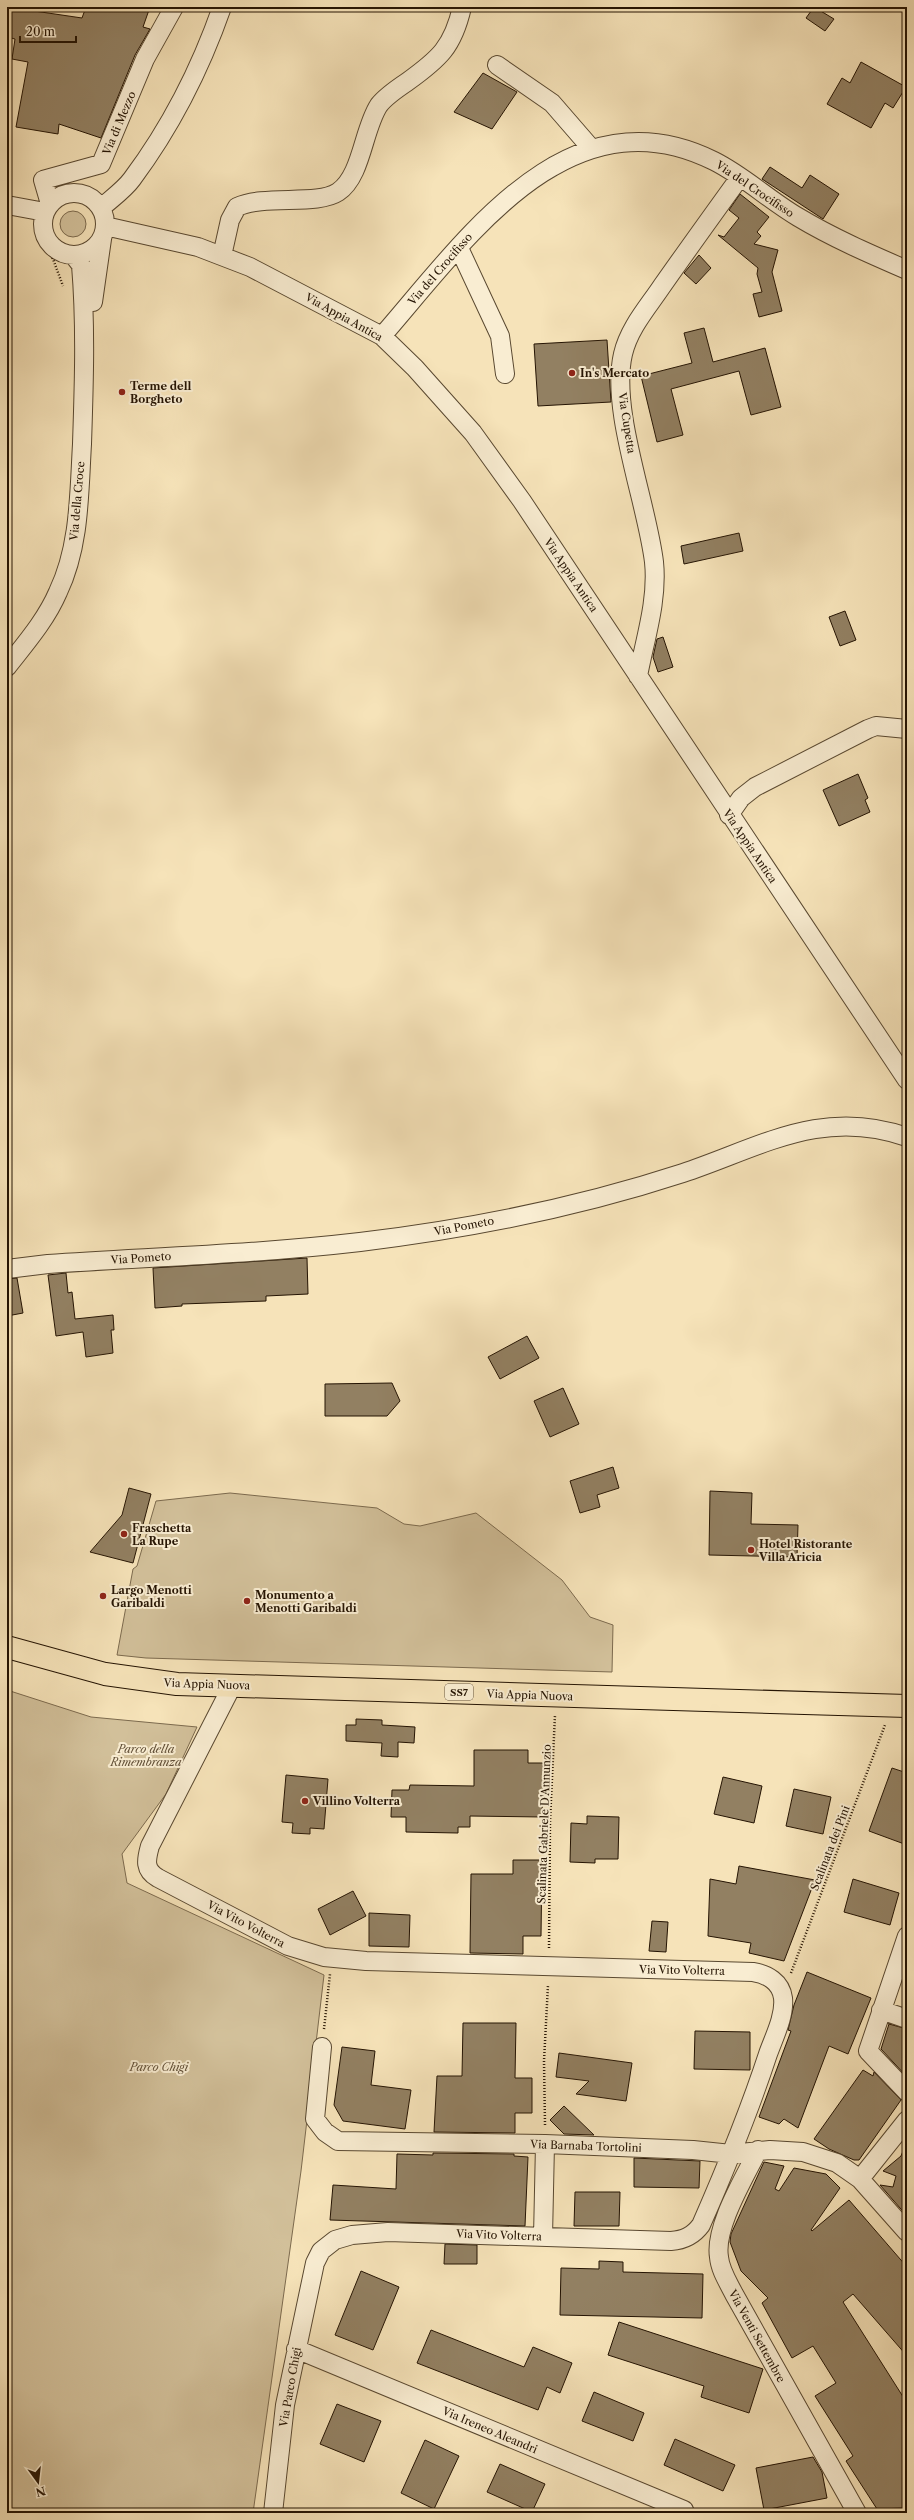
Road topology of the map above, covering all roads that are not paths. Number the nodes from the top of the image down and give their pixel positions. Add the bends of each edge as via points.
1 (174, 7) edge
2 (222, 7) edge
3 (462, 7) edge
4 (497, 65) dead end
5 (591, 148) junction
6 (740, 178) junction
7 (7, 205) edge
8 (48, 208) junction
9 (101, 208) junction
10 (104, 233) junction
11 (459, 248) junction
12 (74, 256) junction
13 (222, 256) junction
14 (907, 270) edge
15 (382, 336) junction
16 (85, 365) junction
17 (505, 374) dead end
18 (7, 667) edge
19 (638, 676) junction
20 (907, 729) edge
21 (729, 815) junction
22 (907, 1080) edge
23 (907, 1137) edge
24 (7, 1269) edge
25 (11, 1648) edge
26 (232, 1686) junction
27 (900, 1706) edge
28 (907, 1936) edge
29 (881, 2010) junction
30 (907, 2019) edge
31 (322, 2048) road end
32 (907, 2092) edge
33 (907, 2120) edge
34 (545, 2144) junction
35 (758, 2150) junction
36 (731, 2154) junction
37 (860, 2179) junction
38 (907, 2232) edge
39 (544, 2237) junction
40 (314, 2263) joint
41 (296, 2349) junction
42 (684, 2512) edge
43 (273, 2513) edge
44 (857, 2513) edge

1 - 8 street, Via di Mezzo via 145,59 102,164 43,180
2 - 9 street via 208,46 167,123 131,180
3 - 13 street via 456,31 444,53 380,104 369,125 352,174 344,187 328,196 256,201 237,207 230,220
4 - 5 street via 552,103
5 - 6 street, Via del Crocifisso via 630,142 669,146 707,158
5 - 11 street, Via del Crocifisso via 558,162 536,176 499,205
6 - 14 street, Via del Crocifisso via 822,231
6 - 19 street, Via Cupetta via 647,308 630,336 624,353 621,381 625,419 654,564 652,607
7 - 8 street
8 - 9 street via 67,194 77,193 87,196
8 - 12 street via 43,230 48,242 58,252
9 - 10 street
10 - 12 street via 96,247 87,253
10 - 13 street, Via Appia Antica via 190,245
10 - 16 street, Via della Croce
11 - 15 street, Via del Crocifisso
11 - 17 street via 500,336
12 - 16 street, Via della Croce via 81,265
13 - 15 street, Via Appia Antica via 250,267
15 - 19 street, Via Appia Antica via 415,368 473,433 522,501
16 - 18 street, Via della Croce via 79,502 72,549 63,582 53,603
19 - 21 street, Via Appia Antica
20 - 21 street via 876,726 868,729 755,786 741,798
21 - 22 street, Via Appia Antica
23 - 24 street, Via Pometo via 861,1127 807,1129 623,1191 414,1234 306,1247
25 - 26 main road, Via Appia Nuova / SS7 via 82,1669 133,1679
26 - 27 main road, Via Appia Nuova / SS7
26 - 36 street, Via Vito Volterra via 150,1846 146,1866 148,1870 158,1878 278,1942 331,1958 374,1962 753,1972 772,1979 783,1996 780,2020 746,2121
28 - 29 street
29 - 30 street
29 - 32 street via 868,2051
31 - 34 street, Via Barnaba Tortolini via 315,2119 325,2132 338,2141
33 - 37 street
34 - 36 street, Via Barnaba Tortolini
34 - 39 street
35 - 36 street, Via Barnaba Tortolini
35 - 37 street, Via Barnaba Tortolini via 816,2155 837,2163
35 - 44 street, Via Venti Settembre via 733,2202 720,2238 720,2262 734,2294
36 - 39 street, Via Vito Volterra via 701,2225 692,2235 682,2240
37 - 38 street, Via Barnaba Tortolini
39 - 40 street, Via Vito Volterra via 406,2231 371,2232 343,2237 328,2244
40 - 41 street, Via Parco Chigi
41 - 42 street, Via Ireneo Aleandri
41 - 43 street, Via Parco Chigi via 285,2405

